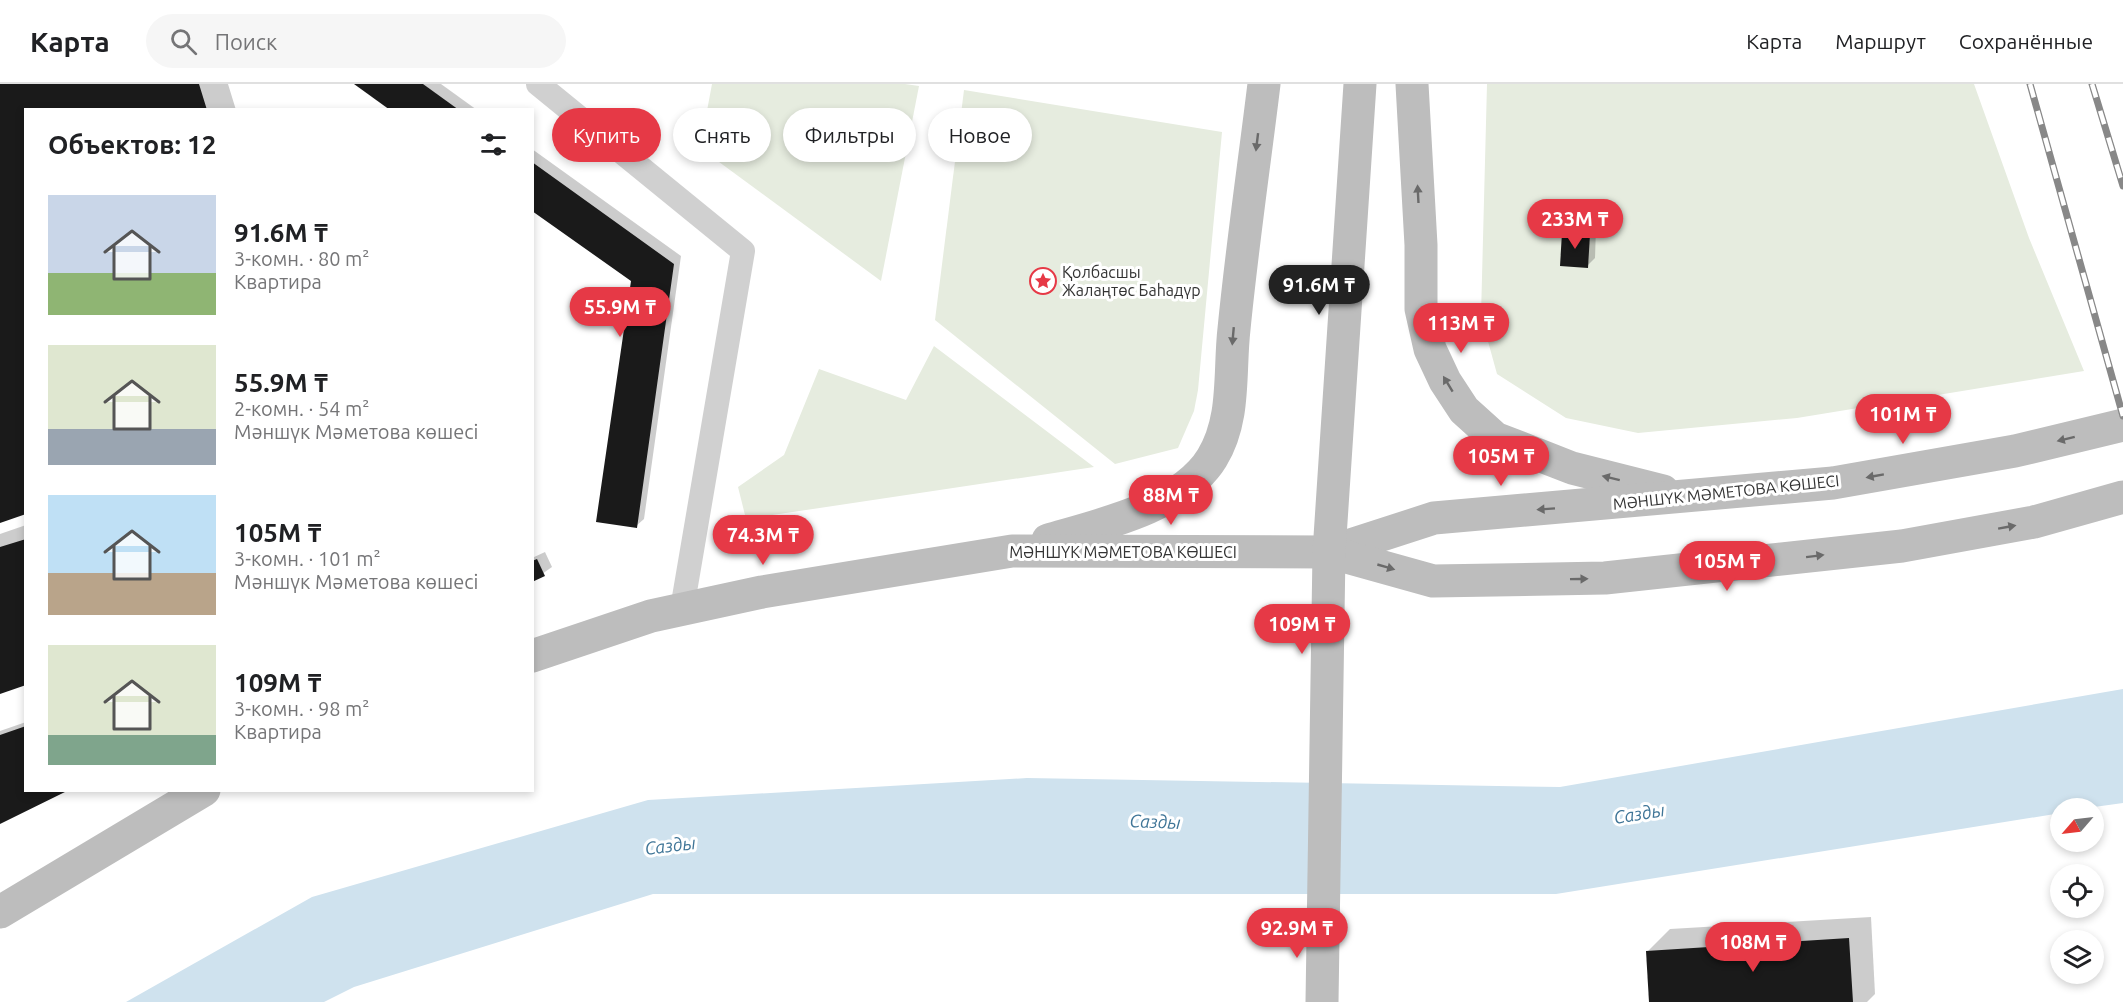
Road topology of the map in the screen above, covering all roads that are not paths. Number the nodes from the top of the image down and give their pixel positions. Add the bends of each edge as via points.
1 (538, 84) edge
2 (1264, 84) edge
3 (1360, 84) edge
4 (1412, 84) edge
5 (2123, 425) edge
6 (1688, 497) junction
7 (2123, 497) edge
8 (1012, 551) junction
9 (1329, 552) junction
10 (682, 609) junction
11 (534, 655) edge
12 (201, 792) edge
13 (0, 912) edge
14 (1322, 1002) edge

1 - 10 lane via 743,251
2 -> 8 main road via 1234,330 1227,426 1212,459 1190,482 1154,505
3 - 9 main road
6 -> 4 main road via 1572,468 1495,438 1464,410 1430,348 1421,309
5 -> 6 main road, МӘНШҮК МӘМЕТОВА КӨШЕСІ via 2015,452 1833,483
6 -> 9 main road, МӘНШҮК МӘМЕТОВА КӨШЕСІ via 1434,518
9 -> 7 main road, МӘНШҮК МӘМЕТОВА КӨШЕСІ via 1433,580 1605,578 1902,546 2034,522
8 - 9 main road, МӘНШҮК МӘМЕТОВА КӨШЕСІ
8 - 10 main road, МӘНШҮК МӘМЕТОВА КӨШЕСІ
9 - 14 main road
10 - 11 main road, МӘНШҮК МӘМЕТОВА КӨШЕСІ
12 - 13 main road

